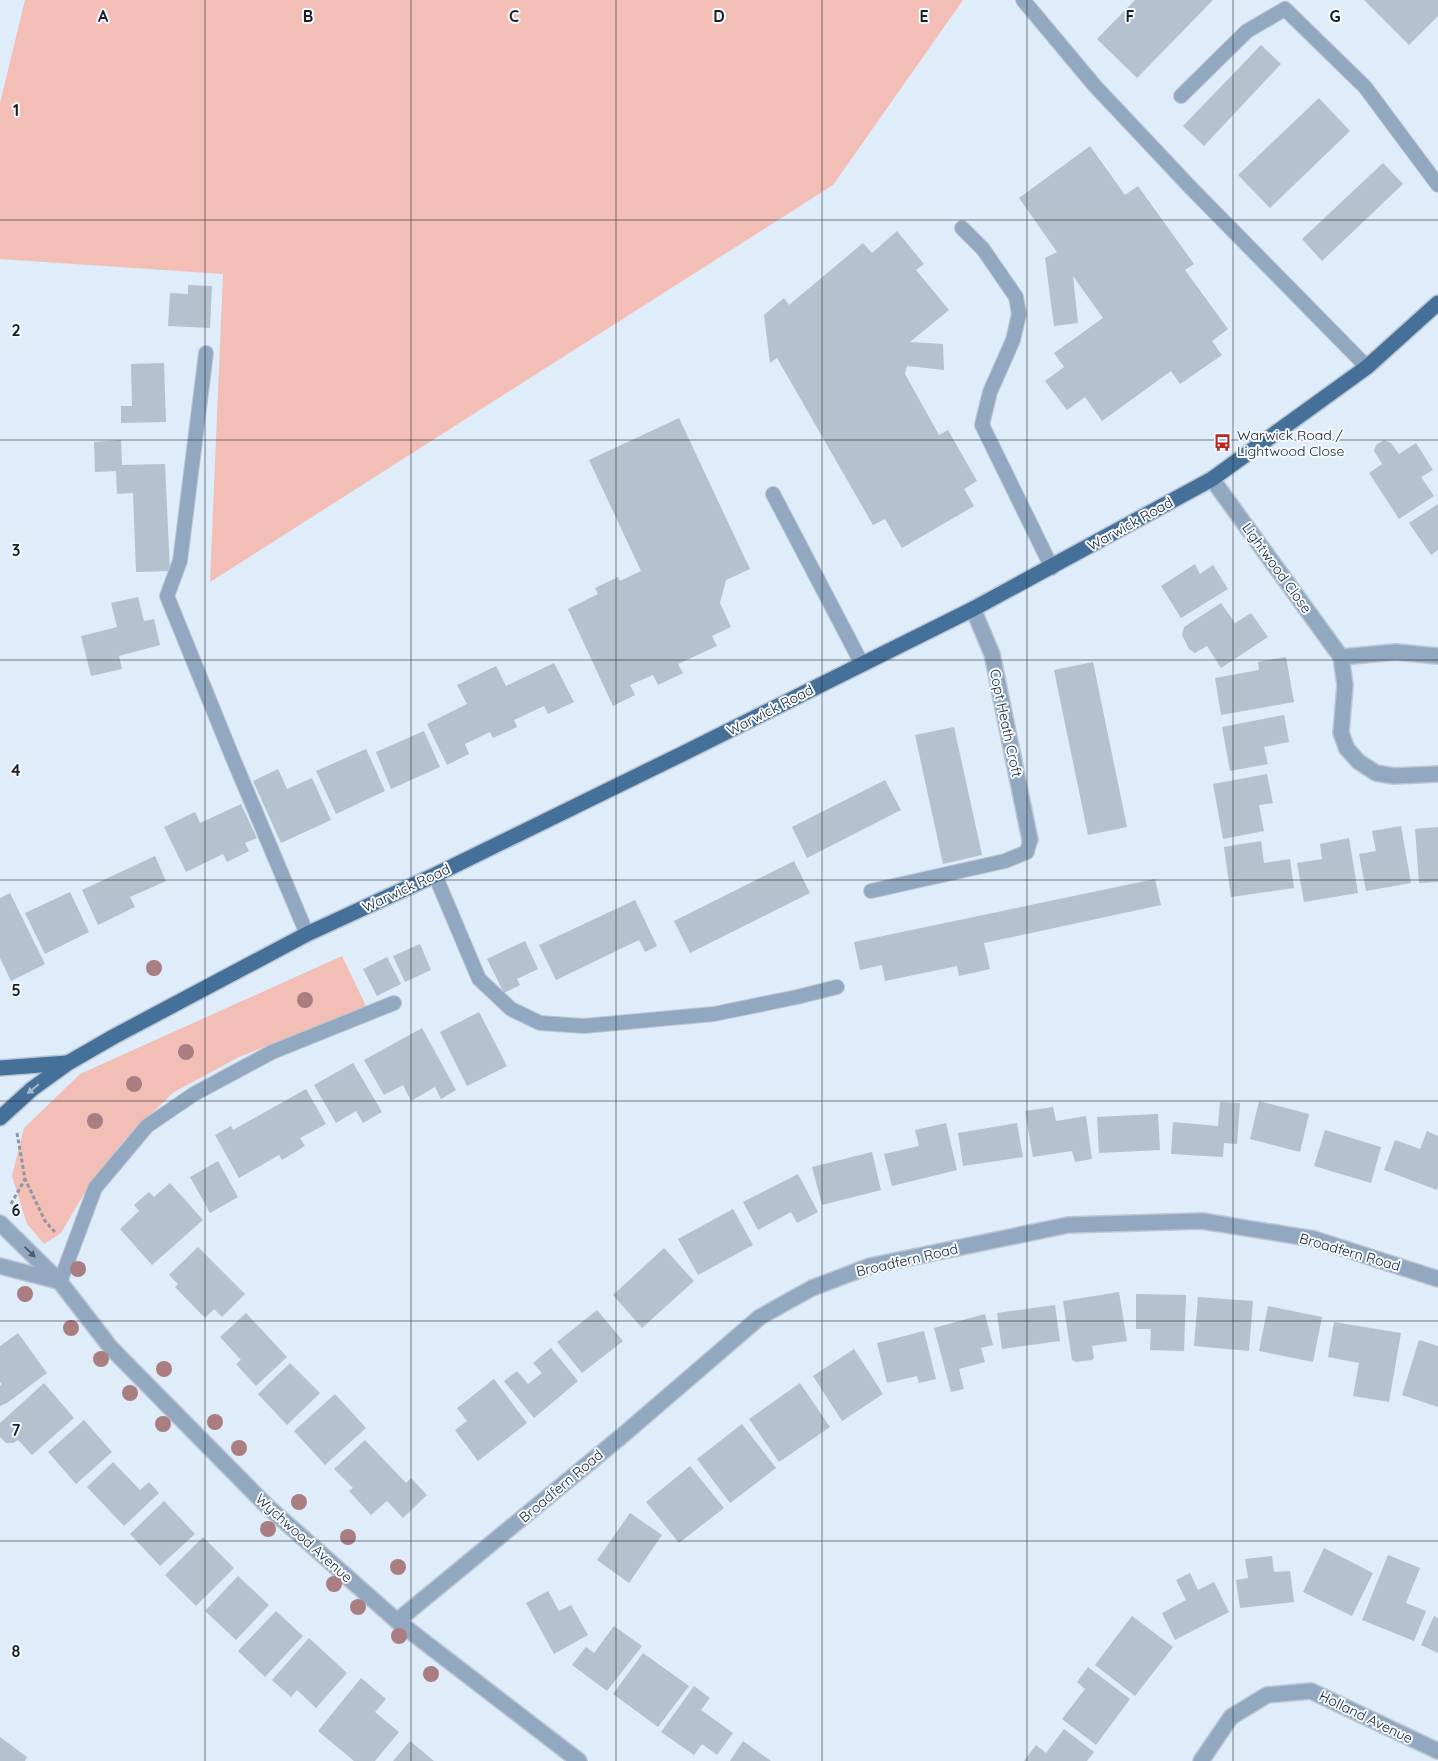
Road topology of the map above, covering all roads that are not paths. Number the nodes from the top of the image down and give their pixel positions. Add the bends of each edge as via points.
1 (1023, 0) edge
2 (1181, 96) dead end
3 (1438, 185) edge
4 (962, 228) dead end
5 (1438, 303) edge
6 (206, 353) dead end
7 (1367, 368) junction
8 (1212, 479) junction
9 (773, 494) dead end
10 (1052, 568) junction
11 (973, 609) junction
12 (1438, 656) edge
13 (1341, 657) junction
14 (862, 664) junction
15 (1438, 774) edge
16 (1030, 840) joint
17 (435, 874) junction
18 (871, 891) dead end
19 (307, 934) junction
20 (837, 987) dead end
21 (394, 1002) dead end
22 (68, 1063) junction
23 (0, 1068) edge
24 (0, 1118) edge
25 (0, 1223) edge
26 (0, 1266) edge
27 (1438, 1278) edge
28 (60, 1282) junction
29 (397, 1621) junction
30 (1438, 1751) edge
31 (579, 1761) edge
32 (1201, 1761) edge

1 - 7 lane via 1095,86 1178,175
2 - 3 lane via 1247,31 1284,9 1365,87
4 - 10 lane via 983,249 1016,297 1019,314 1013,340 990,392 982,425
5 - 7 main road, Warwick Road
6 - 19 lane via 180,561 167,596
7 - 8 main road, Warwick Road
8 - 10 main road, Warwick Road
8 - 13 street, Lightwood Close
9 - 14 lane
10 - 11 main road, Warwick Road
11 - 14 main road, Warwick Road
11 - 16 street, Copt Heath Croft via 992,654
12 - 13 street via 1396,652
13 - 15 street, Lightwood Close via 1345,685 1341,733 1347,749 1359,762 1376,772 1394,776
14 - 17 main road, Warwick Road
16 - 18 lane via 1026,852 1012,859
17 - 19 main road, Warwick Road
17 - 20 lane via 479,978 511,1009 540,1023 584,1026 714,1014
19 - 22 main road, Warwick Road
21 - 28 lane via 272,1052 194,1094 147,1126 95,1188
22 - 23 main road, Warwick Road
22 -> 24 main road, Warwick Road
25 -> 28 street, Wychwood Avenue
26 - 28 street
27 - 29 street, Broadfern Road via 1314,1239 1202,1222 1068,1225 870,1266 812,1288 760,1317 623,1435
28 - 29 street, Wychwood Avenue via 111,1348 267,1506
29 - 31 street, Wychwood Avenue
30 - 32 street, Holland Avenue via 1311,1691 1267,1695 1232,1717

